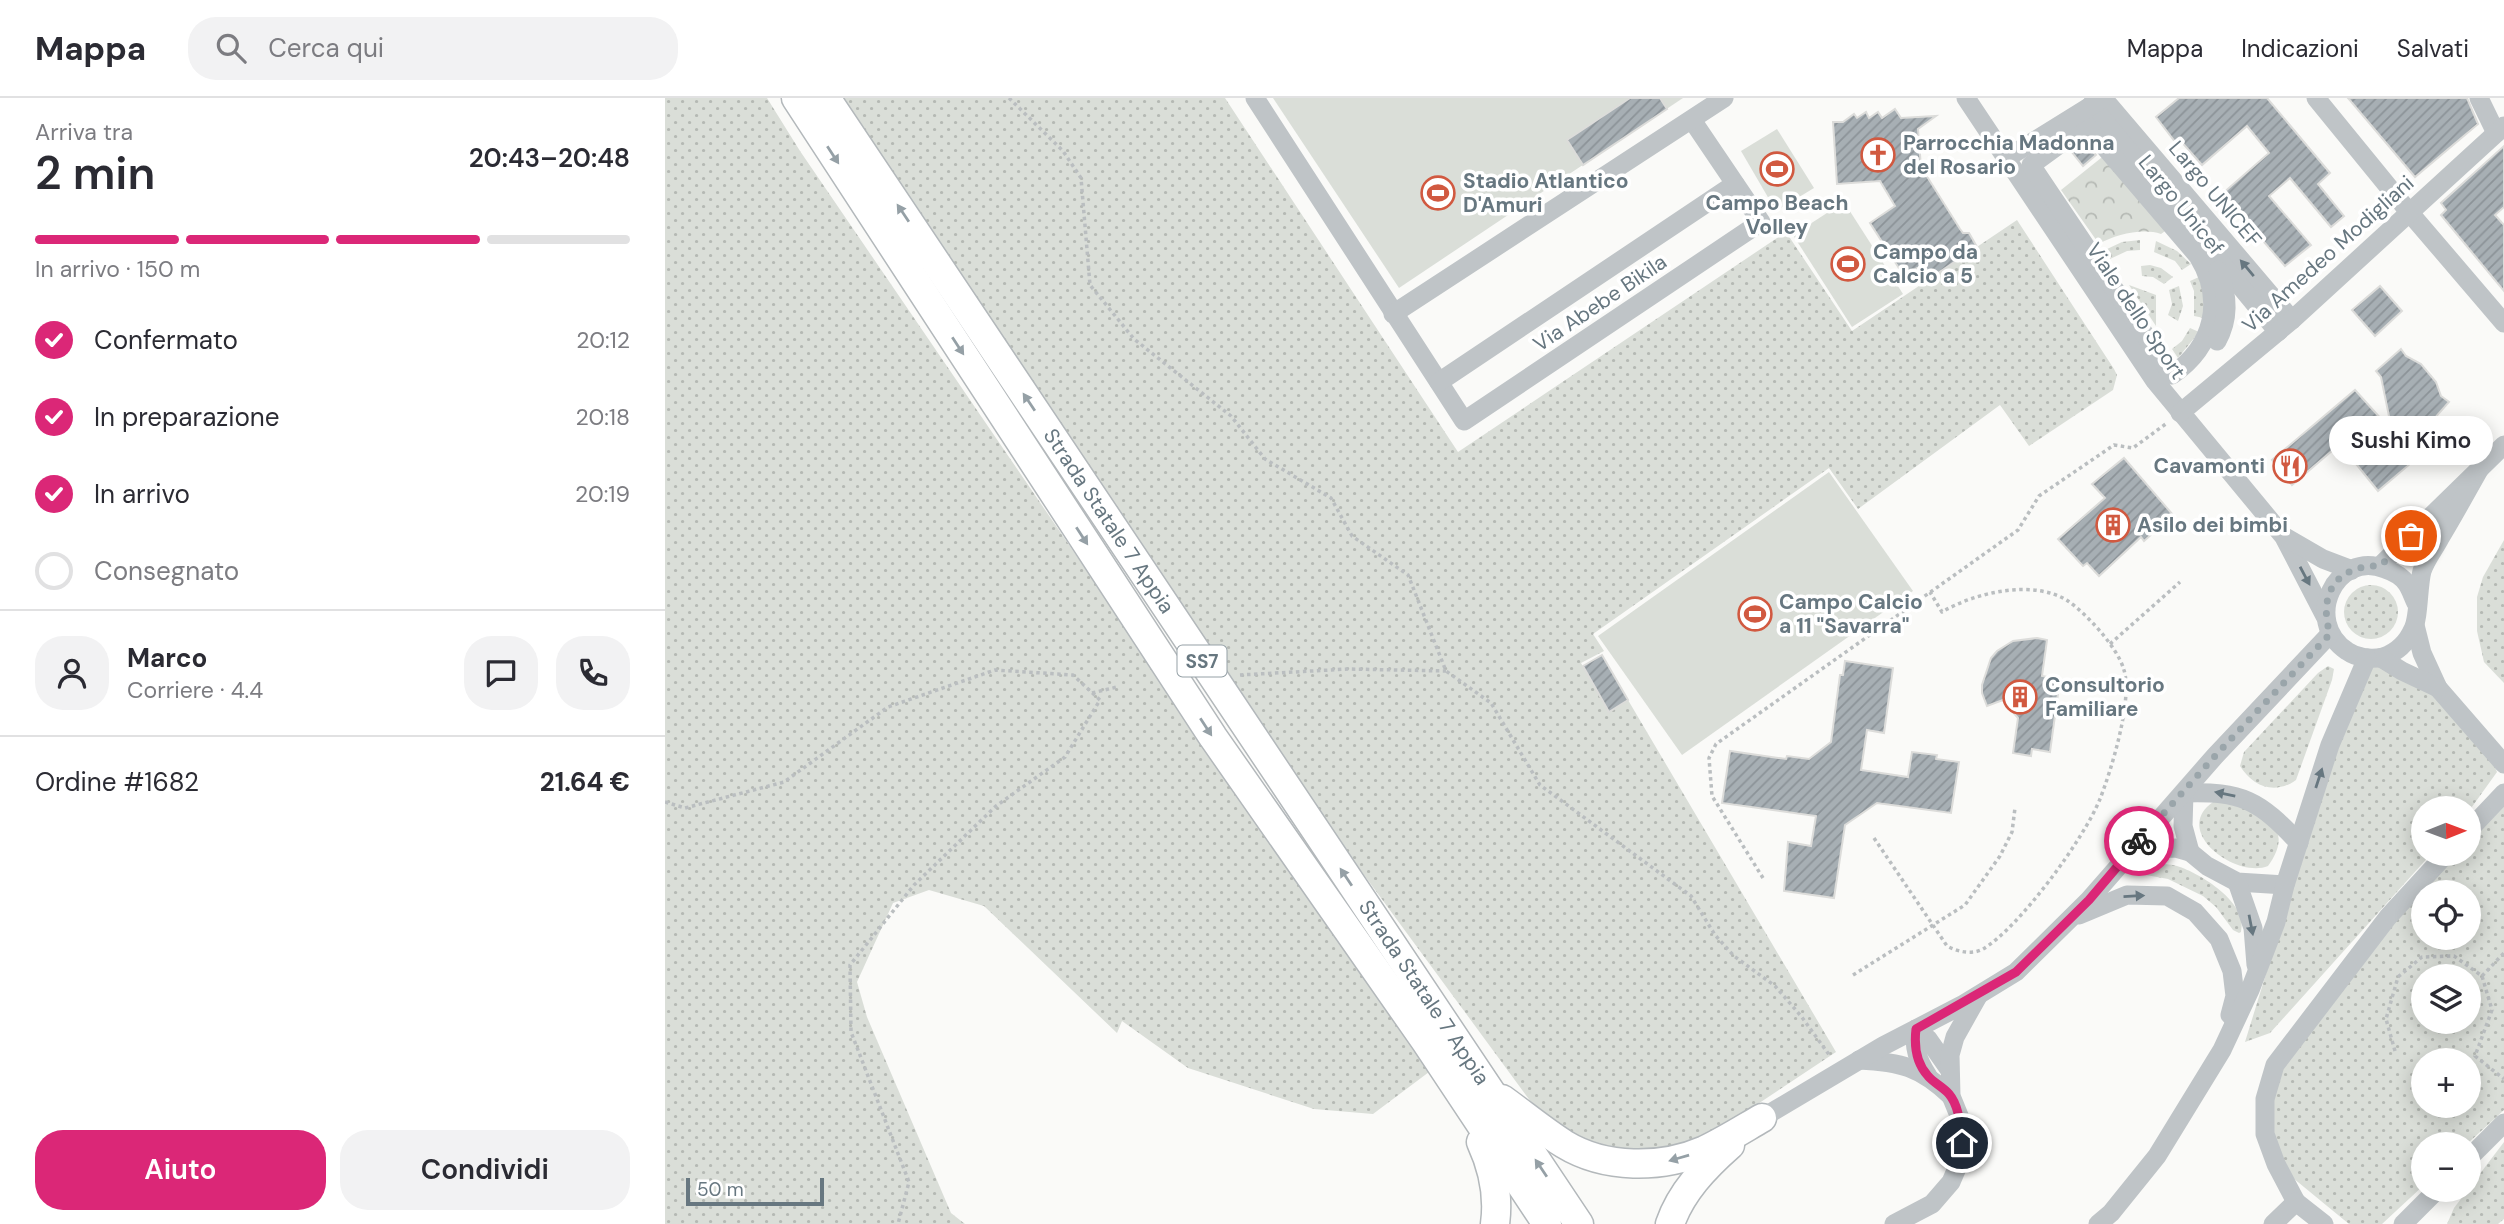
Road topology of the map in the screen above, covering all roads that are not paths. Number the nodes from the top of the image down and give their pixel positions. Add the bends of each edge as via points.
1 (796, 98) edge
2 (826, 98) edge
3 (1255, 98) edge
4 (1724, 98) edge
5 (1966, 98) edge
6 (2316, 98) edge
7 (2479, 98) edge
8 (2099, 101) edge
9 (1692, 120) junction
10 (2500, 130) edge
11 (2005, 159) junction
12 (1735, 184) junction
13 (2409, 212) junction
14 (2208, 247) junction
15 (2089, 251) joint
16 (1393, 314) junction
17 (2504, 323) edge
18 (2285, 326) junction
19 (1439, 382) junction
20 (2164, 394) junction
21 (2180, 413) junction
22 (2504, 445) edge
23 (2480, 468) junction
24 (2284, 537) junction
25 (2380, 566) junction
26 (2352, 570) junction
27 (2416, 603) junction
28 (2328, 625) junction
29 (2415, 625) junction
30 (2374, 658) junction
31 (2438, 688) junction
32 (2504, 764) edge
33 (2183, 793) junction
34 (2504, 793) edge
35 (2481, 817) edge
36 (2299, 843) junction
37 (2190, 852) junction
38 (2125, 858) junction
39 (2436, 866) edge
40 (2237, 882) junction
41 (2285, 885) junction
42 (2070, 919) junction
43 (2256, 971) junction
44 (1978, 995) junction
45 (1916, 1029) junction
46 (1426, 1042) junction
47 (2223, 1050) junction
48 (1859, 1060) junction
49 (1949, 1069) junction
50 (1928, 1076) junction
51 (1486, 1088) junction
52 (1951, 1096) junction
53 (1762, 1118) junction
54 (2504, 1123) edge
55 (2481, 1146) edge
56 (2296, 1202) junction
57 (2425, 1202) edge
58 (1495, 1224) edge
59 (1547, 1224) edge
60 (1579, 1224) edge
61 (1670, 1224) edge
62 (1894, 1224) edge
63 (2098, 1224) edge
64 (2273, 1224) edge
65 (2324, 1224) edge
66 (2403, 1224) edge

1 -> 46 highway, Strada Statale 7 Appia / SS7 via 1213,737
51 -> 2 highway, Strada Statale 7 Appia / SS7
3 - 16 street, Via Abebe Bikila
4 - 9 street
5 - 11 street, Viale dello Sport
6 - 13 street
7 - 10 street
8 - 11 street
8 - 14 street, Largo UNICEF
18 -> 8 street, Largo UNICEF
9 - 12 street, Via Abebe Bikila
9 - 16 street
10 - 13 street, Via Amedeo Modigliani
11 - 20 street, Viale dello Sport
12 - 19 street, Via Abebe Bikila
12 - 19 street, Via Abebe Bikila via 1761,222 1464,421
13 - 17 street
13 - 18 street, Via Amedeo Modigliani
14 - 18 street, Largo UNICEF
14 - 20 street, Largo UNICEF via 2226,295 2226,316 2206,355
15 - 15 street, Largo Unicef via 2172,375 2182,368 2199,350 2210,327 2209,278 2197,256 2086,125 2031,164
16 - 19 street, Via Abebe Bikila
18 - 21 street, Via Amedeo Modigliani
20 - 21 street, Viale dello Sport
21 - 24 street, Viale dello Sport
22 - 23 street
23 - 25 street
23 - 27 street via 2423,569
24 - 26 street, Viale dello Sport
24 -> 28 street, Viale dello Sport
25 - 26 street
25 - 27 street via 2406,582
26 - 28 street via 2337,580 2327,597
27 - 29 street
28 - 30 street via 2341,648
28 - 33 street
29 - 30 street via 2396,651
29 - 31 street via 2421,653
30 - 31 street
36 -> 30 street via 2330,745
31 - 32 street
36 -> 33 street via 2268,811 2247,800 2219,792
33 - 37 street via 2183,826
33 - 38 street
34 - 35 street
36 - 41 street
37 - 38 street via 2151,849
37 - 40 street
38 - 42 street
39 - 56 street via 2388,916 2275,1065 2265,1099 2265,1134
40 - 41 street
40 -> 43 street via 2253,928
41 - 43 street
42 - 44 street via 2016,972
42 -> 47 street via 2126,895 2167,896 2195,912 2219,939 2232,971 2235,996
43 - 47 street
44 - 45 street
44 - 49 street via 1955,1037
45 - 48 street
45 - 49 street
45 - 50 street via 1917,1055
46 - 58 highway via 1443,1082 1491,1164 1498,1204
46 - 59 highway, Strada Statale 7 Appia / SS7
47 - 63 street via 2157,1156
48 - 50 street via 1900,1065
48 - 53 street
49 - 52 street
50 - 52 street
53 -> 51 highway via 1704,1150 1673,1160 1646,1164 1602,1160 1565,1145
60 -> 51 highway, Strada Statale 7 Appia / SS7
52 - 62 street via 1962,1143 1956,1172 1932,1203
53 - 61 highway via 1686,1190
54 - 55 street
56 - 64 street
56 - 65 street
57 - 66 street

